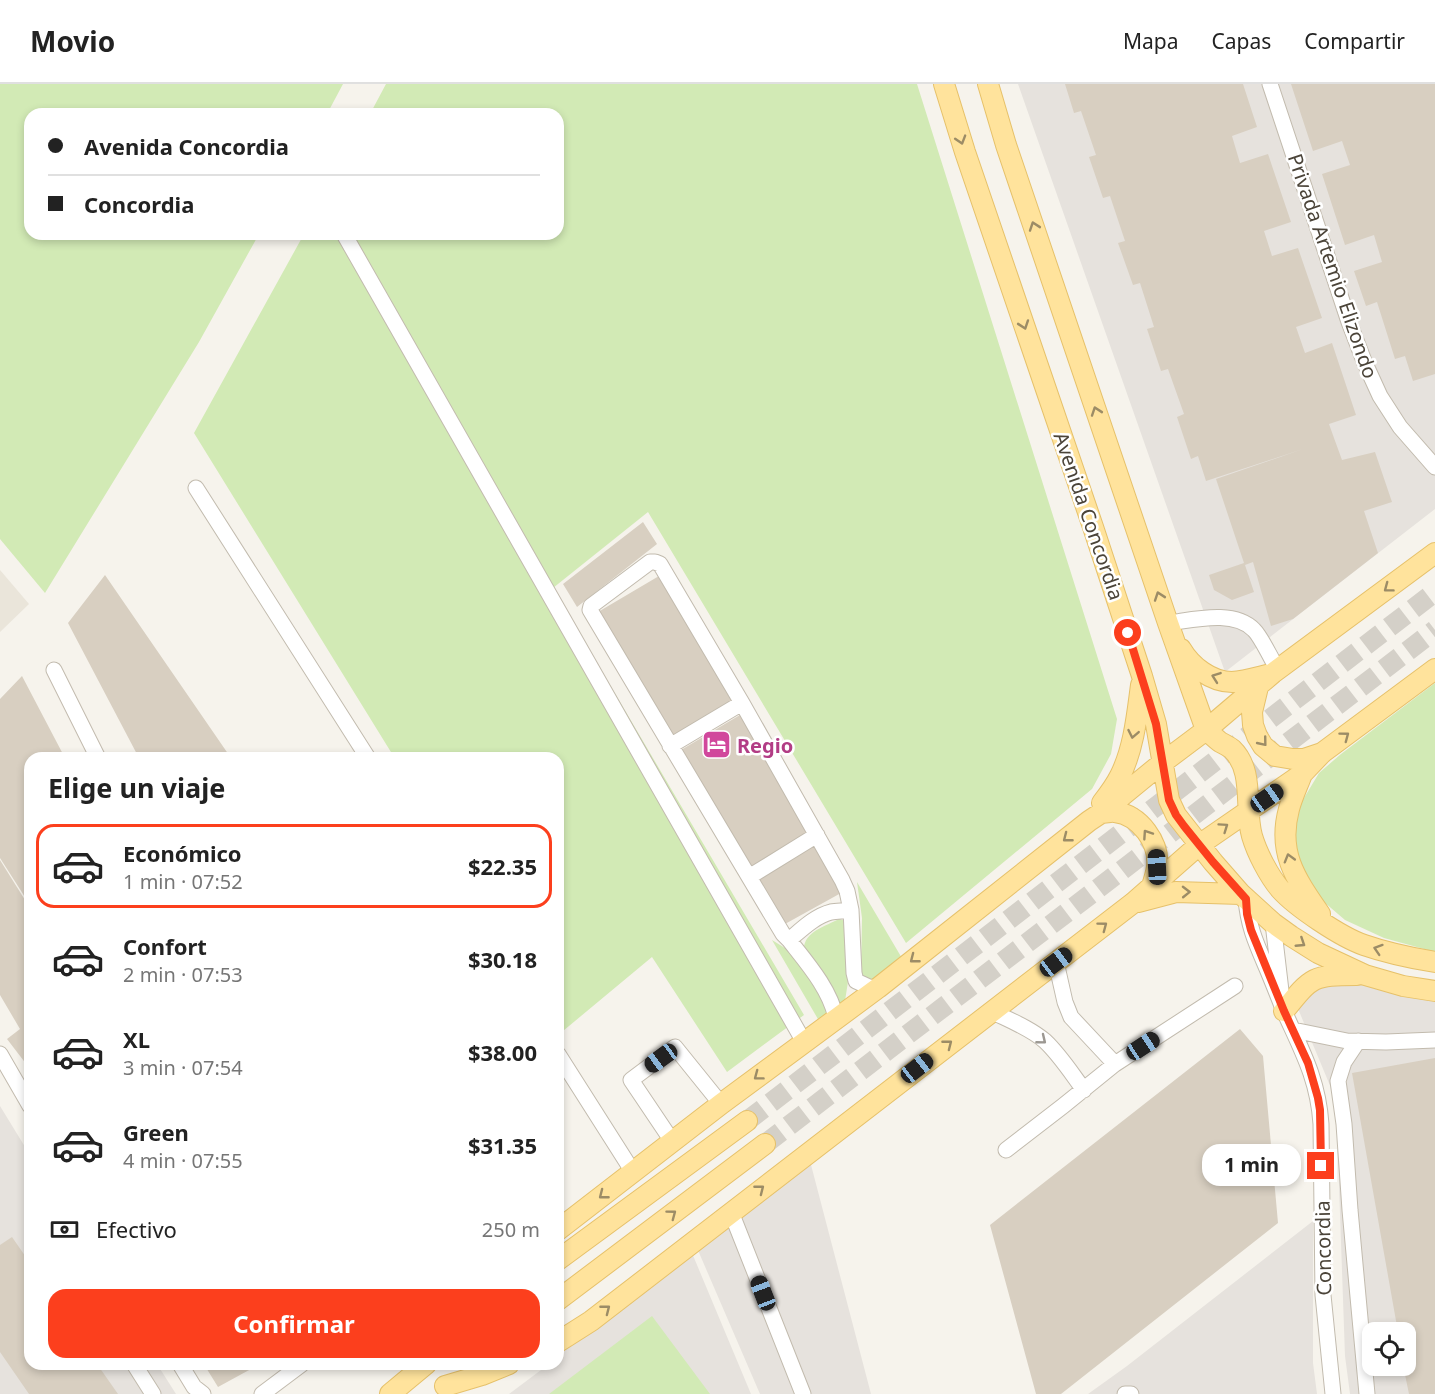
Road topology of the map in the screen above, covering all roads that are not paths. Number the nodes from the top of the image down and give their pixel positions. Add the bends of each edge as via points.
1 (944, 84) edge
2 (988, 84) edge
3 (1270, 84) edge
4 (347, 240) edge
5 (1435, 467) edge
6 (196, 488) dead end
7 (1435, 553) edge
8 (1169, 628) junction
9 (1435, 669) edge
10 (54, 670) dead end
11 (1276, 672) junction
12 (1142, 676) junction
13 (1258, 687) junction
14 (742, 703) junction
15 (1206, 730) junction
16 (670, 746) junction
17 (95, 752) edge
18 (364, 752) edge
19 (1322, 753) junction
20 (1162, 763) junction
21 (1302, 774) junction
22 (1249, 810) junction
23 (1095, 817) junction
24 (817, 835) junction
25 (1199, 845) junction
26 (749, 876) junction
27 (1152, 886) junction
28 (1243, 896) junction
29 (1133, 903) junction
30 (851, 910) junction
31 (1273, 923) junction
32 (1328, 926) junction
33 (789, 940) junction
34 (1056, 962) junction
35 (1435, 962) edge
36 (1365, 975) junction
37 (1235, 986) dead end
38 (878, 988) junction
39 (1435, 991) edge
40 (1283, 1008) junction
41 (991, 1011) junction
42 (836, 1018) junction
43 (1293, 1030) junction
44 (1435, 1040) edge
45 (1358, 1041) junction
46 (804, 1042) junction
47 (0, 1054) edge
48 (564, 1063) edge
49 (1115, 1064) junction
50 (1084, 1090) junction
51 (24, 1096) edge
52 (721, 1104) junction
53 (747, 1121) tunnel mouth
54 (672, 1141) junction
55 (765, 1144) tunnel mouth
56 (1006, 1150) dead end
57 (633, 1172) junction
58 (731, 1212) junction
59 (564, 1225) edge
60 (564, 1256) edge
61 (564, 1295) edge
62 (564, 1338) edge
63 (138, 1370) edge
64 (184, 1370) edge
65 (294, 1370) edge
66 (466, 1370) edge
67 (494, 1370) edge
68 (410, 1371) edge
69 (439, 1390) edge
70 (197, 1392) edge
71 (153, 1394) edge
72 (261, 1394) edge
73 (390, 1394) edge
74 (803, 1394) edge
75 (1125, 1394) edge
76 (1131, 1394) edge
77 (1333, 1394) edge
78 (1367, 1394) edge

1 -> 12 main road, Avenida Concordia
8 -> 2 main road, Avenida Concordia
3 - 5 street, Privada Artemio Elizondo via 1368,370 1400,427
4 - 46 street
6 - 18 street
7 -> 11 main road
11 -> 8 main road via 1245,680 1221,680 1198,669 1185,656
8 - 11 street via 1221,617 1242,621 1254,630
8 - 15 main road, Avenida Concordia
19 -> 9 main road
10 - 17 street
11 - 13 main road
12 - 20 main road, Avenida Concordia
12 -> 23 main road via 1128,757
13 - 15 main road
13 -> 19 main road via 1253,725 1263,746 1275,756 1293,759
14 - 16 street
14 - 16 street via 660,564 650,562 590,610
14 - 24 street
15 - 20 main road
15 - 22 main road via 1230,747 1244,768
16 - 26 street
19 - 21 main road
20 - 23 main road
20 - 25 main road, Avenida Concordia via 1169,800
21 - 22 main road
32 -> 21 main road via 1287,857 1287,819
25 -> 22 main road
22 - 32 main road via 1256,848 1279,888
27 -> 23 main road via 1157,853 1151,836 1129,816 1115,812
23 -> 38 main road
24 - 26 street
24 - 30 street via 847,891
25 - 27 main road
25 - 28 main road, Avenida Concordia
26 - 33 street
27 - 29 main road
29 -> 28 main road via 1176,892
28 - 31 main road, Avenida Concordia
28 - 40 street, Concordia via 1251,930
34 -> 29 main road
30 - 33 street via 824,915
30 - 38 street via 856,981
31 -> 36 main road, Avenida Concordia via 1318,953
31 - 40 street
35 -> 32 main road via 1361,944
33 - 42 street via 817,977
34 - 41 main road
34 - 49 street via 1071,1017
36 - 39 main road, Avenida Concordia
36 - 40 main road via 1315,979
37 - 49 street
38 - 42 main road
40 - 43 street, Concordia
41 -> 50 street via 1044,1040
58 -> 41 main road
42 - 46 main road
43 - 45 street
43 - 77 street, Concordia via 1308,1063 1320,1110 1323,1295
44 - 45 street
45 - 78 street via 1344,1062 1338,1081
46 -> 52 main road
47 - 51 street
48 - 57 street
49 - 50 street
50 - 56 street
52 - 54 main road
52 - 54 street via 675,1047 631,1080
53 - 60 main road
54 - 57 main road
61 -> 55 main road
57 -> 59 main road
62 -> 58 main road
58 - 74 street
63 - 71 street
64 - 70 street
65 - 72 street
66 - 69 main road
67 - 69 main road
68 - 73 main road
75 - 76 street

